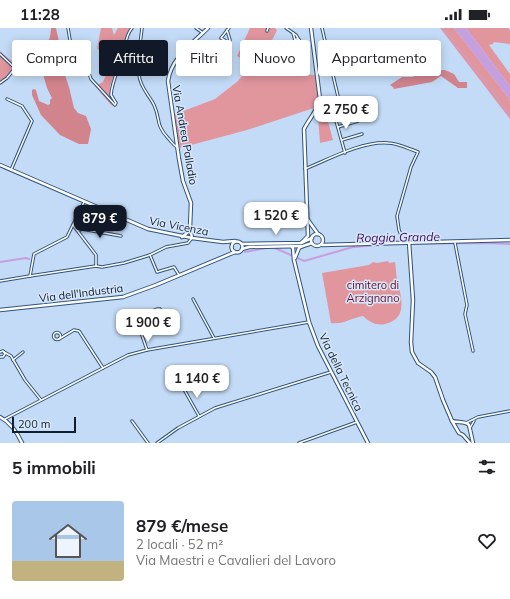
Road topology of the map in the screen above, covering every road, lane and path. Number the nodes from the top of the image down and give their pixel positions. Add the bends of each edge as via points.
1 (68, 28) edge
2 (132, 28) edge
3 (142, 28) edge
4 (196, 28) edge
5 (208, 28) edge
6 (268, 28) edge
7 (286, 28) edge
8 (311, 28) edge
9 (322, 28) edge
10 (228, 29) edge
11 (267, 31) dead end
12 (203, 33) junction
13 (293, 33) junction
14 (295, 40) edge
15 (299, 40) edge
16 (0, 54) edge
17 (0, 83) edge
18 (7, 99) dead end
19 (333, 110) junction
20 (315, 112) junction
21 (358, 121) dead end
22 (338, 127) junction
23 (362, 134) dead end
24 (342, 140) junction
25 (177, 147) junction
26 (345, 153) junction
27 (0, 165) edge
28 (305, 169) junction
29 (11, 170) junction
30 (84, 202) junction
31 (308, 220) junction
32 (73, 225) junction
33 (190, 227) junction
34 (78, 231) junction
35 (187, 233) junction
36 (318, 234) junction
37 (121, 236) dead end
38 (181, 237) junction
39 (313, 237) junction
40 (187, 238) junction
41 (192, 238) junction
42 (324, 239) junction
43 (455, 240) junction
44 (510, 240) edge
45 (235, 241) junction
46 (223, 242) junction
47 (404, 242) junction
48 (408, 242) junction
49 (300, 243) junction
50 (312, 243) junction
51 (242, 244) junction
52 (334, 244) junction
53 (322, 245) junction
54 (291, 246) junction
55 (303, 246) junction
56 (231, 248) junction
57 (242, 249) junction
58 (234, 252) junction
59 (228, 254) junction
60 (150, 255) junction
61 (294, 260) junction
62 (96, 266) junction
63 (179, 275) junction
64 (30, 276) junction
65 (0, 281) edge
66 (193, 299) dead end
67 (0, 310) edge
68 (150, 312) junction
69 (136, 318) junction
70 (309, 322) junction
71 (118, 324) dead end
72 (58, 333) junction
73 (66, 335) junction
74 (214, 338) junction
75 (59, 339) junction
76 (147, 350) junction
77 (473, 351) dead end
78 (0, 352) edge
79 (4, 352) junction
80 (23, 352) dead end
81 (11, 356) junction
82 (0, 357) edge
83 (3, 357) junction
84 (13, 360) junction
85 (103, 368) junction
86 (331, 372) junction
87 (185, 383) junction
88 (181, 384) junction
89 (184, 390) junction
90 (42, 400) junction
91 (510, 411) edge
92 (199, 416) junction
93 (0, 417) edge
94 (5, 419) junction
95 (475, 419) junction
96 (132, 420) dead end
97 (452, 421) junction
98 (357, 422) junction
99 (462, 423) junction
100 (466, 423) junction
101 (470, 428) junction
102 (458, 429) junction
103 (470, 432) junction
104 (463, 435) junction
105 (22, 443) edge
106 (148, 443) edge
107 (157, 443) edge
108 (299, 443) edge
109 (368, 443) edge
110 (471, 443) edge

1 - 2 street via 70,40 82,55 91,79 115,105 111,95 113,82 123,56 127,35
3 - 25 street via 139,54 141,83 156,110 158,125
4 - 12 street
5 - 12 street, Via Andrea Palladio
6 - 11 street
7 - 13 street
8 - 20 street via 320,99
9 - 19 street via 340,104
10 - 10 street via 230,40 229,43 221,38
12 - 25 street, Via Andrea Palladio via 178,58 168,75
13 - 14 street
13 - 15 street
16 - 17 street via 15,68
18 - 29 street via 22,106 32,122
19 - 20 street
19 - 22 street
20 - 28 street via 304,129
21 - 22 street
22 - 24 street
23 - 24 street
24 - 26 street
25 - 33 street, Via Andrea Palladio via 190,203
26 - 28 street
26 - 47 street via 370,145 389,143 418,152 397,216
27 - 29 street, Via Vicenza
28 - 31 street
29 - 30 street, Via Vicenza
30 - 32 street
30 - 38 street, Via Vicenza via 148,229
31 - 36 street
31 - 39 street
31 - 49 street via 308,236
32 - 34 street
32 - 64 street via 67,237 34,254
33 - 35 street
33 - 41 street, Via Andrea Palladio
34 - 37 street via 82,229
34 - 62 street via 96,255
35 - 38 street
35 - 40 street
36 - 39 street, Via Vicenza
36 - 42 street
38 - 40 street, Via Vicenza
39 - 49 street, Via Vicenza
39 - 50 street
40 - 41 street, Via Vicenza
41 - 46 street, Via Vicenza
41 - 60 street via 188,243 166,247
42 - 52 street
42 - 53 street
43 - 44 street
43 - 48 street
43 - 77 street
45 - 46 street, Via Vicenza
45 - 51 street, Via Vicenza
45 - 56 street
46 - 56 street, Via Vicenza
47 - 48 street
47 - 52 street
48 - 97 street via 413,300 411,349 416,360 431,372 436,380
49 - 51 street, Via Vicenza
50 - 53 street
50 - 55 street
51 - 57 street
52 - 53 street
54 - 55 street
54 - 57 street
54 - 61 street, Via della Tecnica
55 - 61 street
56 - 58 street, Via Vicenza
56 - 59 street
57 - 58 street
58 - 59 street, Via dell'Industria
59 - 63 street, Via dell'Industria
60 - 62 street via 124,263
60 - 63 street via 157,272 174,267
61 - 70 street, Via della Tecnica
62 - 64 street
63 - 67 street, Via dell'Industria via 123,297
64 - 65 street
66 - 74 street
68 - 68 street via 158,315 161,312 158,308
68 - 69 street
69 - 71 street
69 - 76 street
70 - 74 street
70 - 86 street, Via della Tecnica
72 - 73 street
72 - 75 street
72 - 75 street via 54,337
73 - 75 street
73 - 85 street via 74,330 79,331
74 - 76 street
76 - 85 street via 128,355
78 - 79 street
79 - 81 street
79 - 83 street
80 - 84 street
81 - 83 street
81 - 84 street
82 - 83 street
84 - 90 street via 25,380
85 - 90 street
86 - 92 street via 215,408
86 - 98 street, Via della Tecnica
87 - 88 street
87 - 88 street via 186,380 182,377 179,380
87 - 89 street
88 - 89 street
89 - 92 street
90 - 94 street
91 - 95 street
92 - 107 street
93 - 94 street
94 - 105 street
95 - 100 street
95 - 101 street
96 - 106 street
97 - 99 street
97 - 102 street
98 - 108 street
98 - 109 street, Via della Tecnica
99 - 100 street
99 - 102 street
100 - 101 street
101 - 103 street
102 - 104 street
103 - 104 street
103 - 110 street
104 - 110 street

